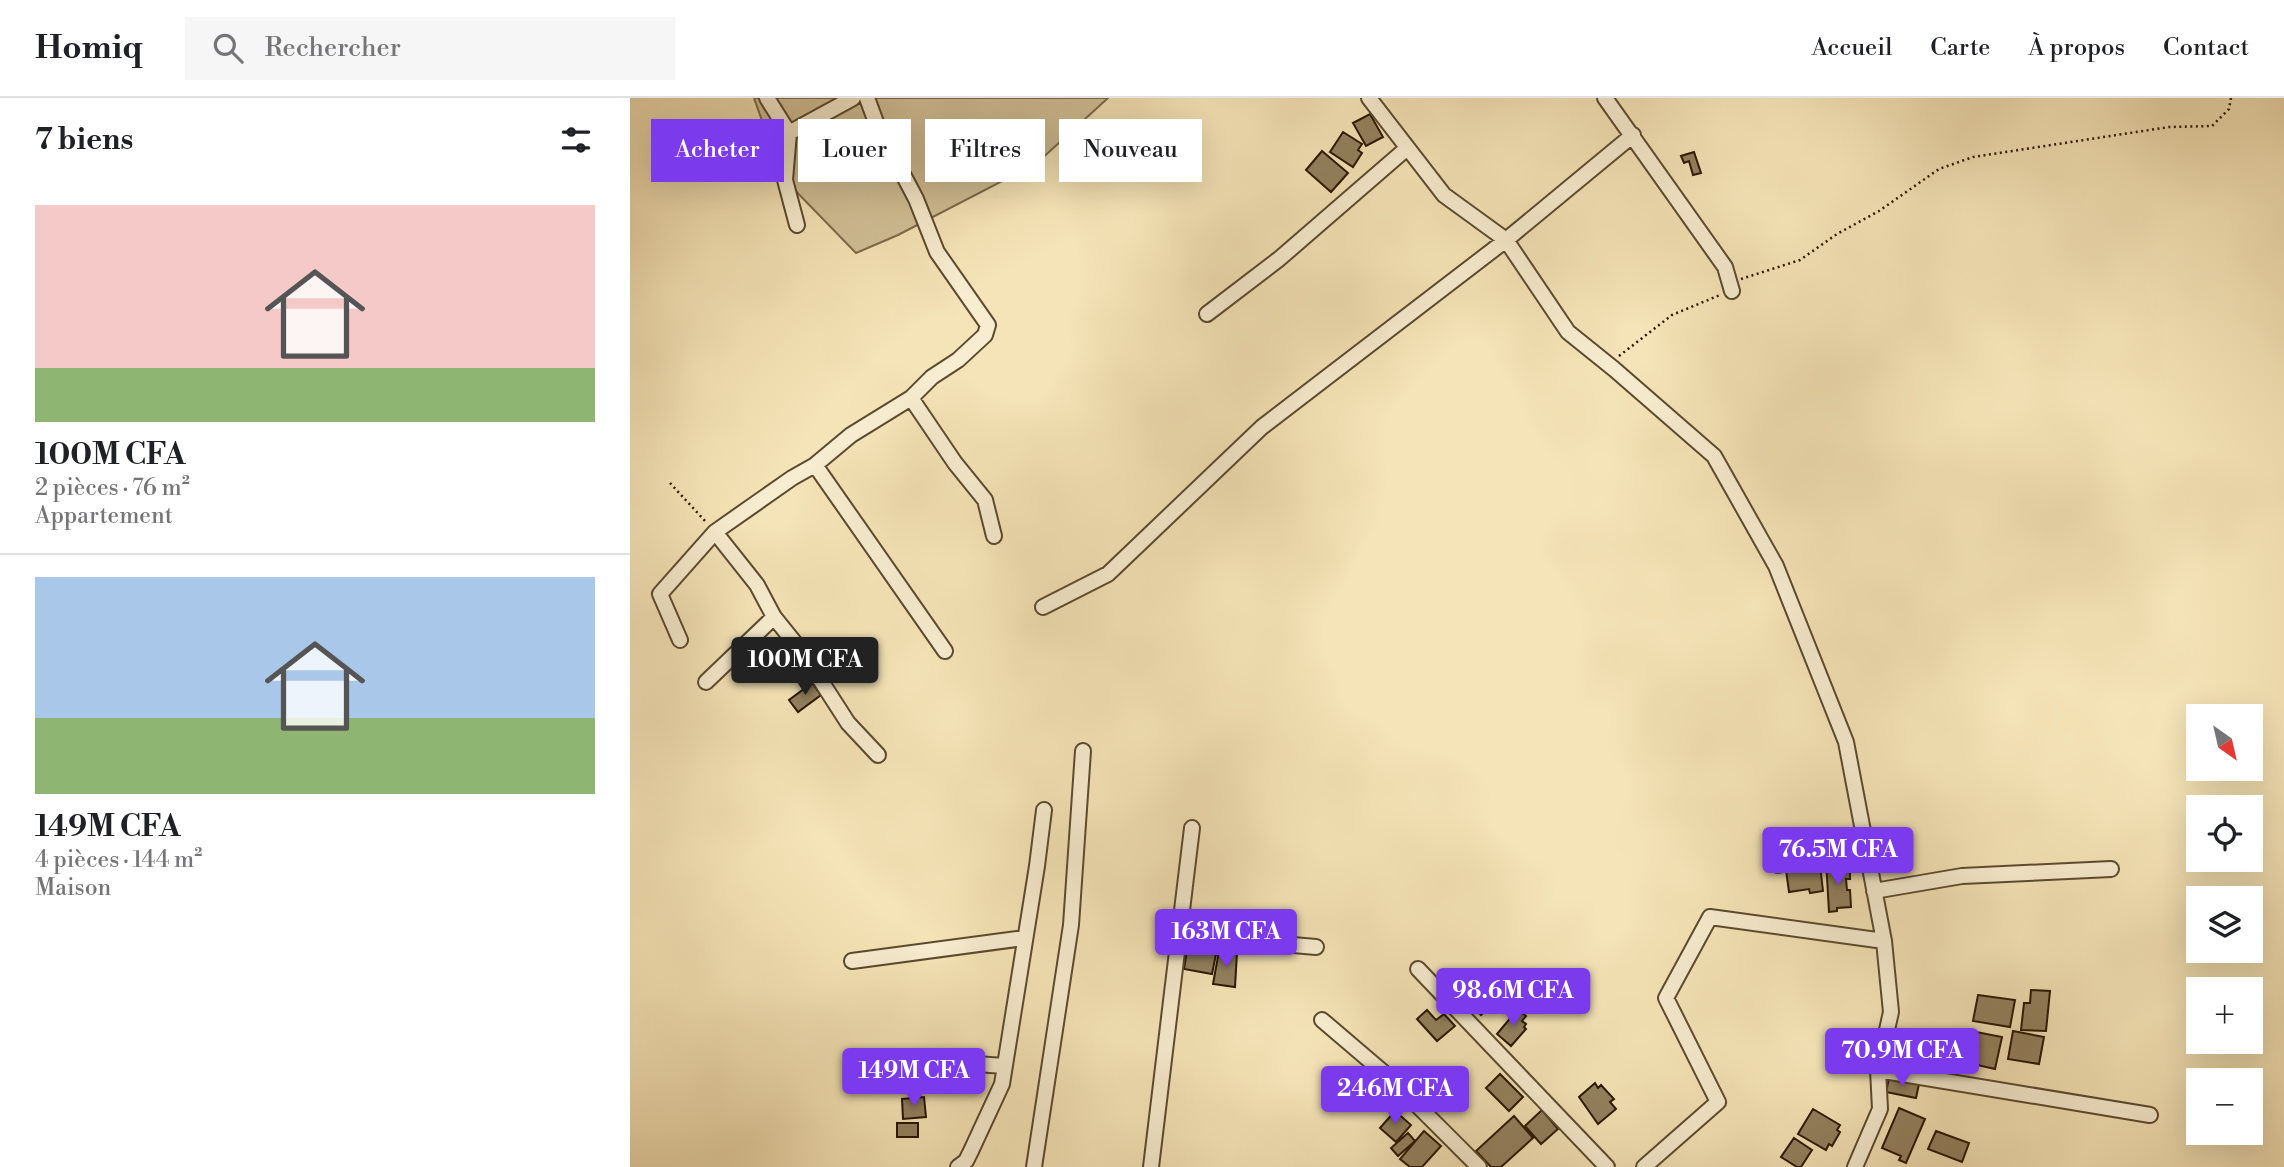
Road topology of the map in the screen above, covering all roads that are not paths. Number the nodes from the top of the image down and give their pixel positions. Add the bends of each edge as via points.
1 (767, 98) edge
2 (853, 98) edge
3 (867, 98) edge
4 (1369, 98) edge
5 (1605, 98) edge
6 (789, 133) junction
7 (1633, 135) junction
8 (1406, 149) junction
9 (797, 225) dead end
10 (1506, 240) junction
11 (1732, 290) road end
12 (1208, 314) dead end
13 (912, 398) junction
14 (815, 465) junction
15 (715, 532) junction
16 (994, 536) dead end
17 (1043, 607) dead end
18 (774, 617) junction
19 (680, 640) dead end
20 (945, 651) dead end
21 (706, 682) dead end
22 (1083, 751) dead end
23 (878, 755) dead end
24 (1044, 810) dead end
25 (1192, 828) dead end
26 (1866, 848) junction
27 (1778, 865) dead end
28 (2111, 869) dead end
29 (1874, 891) junction
30 (1179, 935) junction
31 (1024, 938) junction
32 (1884, 941) junction
33 (1315, 947) dead end
34 (852, 961) dead end
35 (1418, 970) dead end
36 (1322, 1020) dead end
37 (868, 1057) dead end
38 (1005, 1066) junction
39 (1878, 1070) junction
40 (2150, 1115) dead end
41 (958, 1167) edge
42 (1034, 1167) edge
43 (1151, 1167) edge
44 (1479, 1167) edge
45 (1607, 1167) edge
46 (1644, 1167) edge
47 (1855, 1167) edge

1 - 6 street
2 - 6 street
3 - 13 street via 937,252 988,325 985,335
4 - 8 street
5 - 7 street
6 - 9 street via 785,180
7 - 10 street
7 - 11 street via 1725,267
8 - 10 street via 1444,195
8 - 12 street
10 - 17 street via 1262,427 1108,574
10 - 26 street via 1567,332 1714,456 1776,566 1846,742
13 - 14 street via 851,435
13 - 16 street via 985,500
14 - 15 street
14 - 20 street
15 - 18 street via 757,585
15 - 19 street via 660,594
18 - 21 street
18 - 23 street via 848,723
22 - 42 street via 1071,925
24 - 31 street
25 - 30 street
26 - 27 street
26 - 29 street
28 - 29 street via 1962,876
29 - 32 street
30 - 33 street
30 - 43 street
31 - 34 street
31 - 38 street
32 - 39 street via 1891,1012
32 - 46 street via 1710,917 1666,998 1718,1102
35 - 45 street
36 - 44 street via 1390,1078
37 - 38 street
38 - 41 street via 1002,1084 971,1151
39 - 40 street
39 - 47 street via 1880,1109

